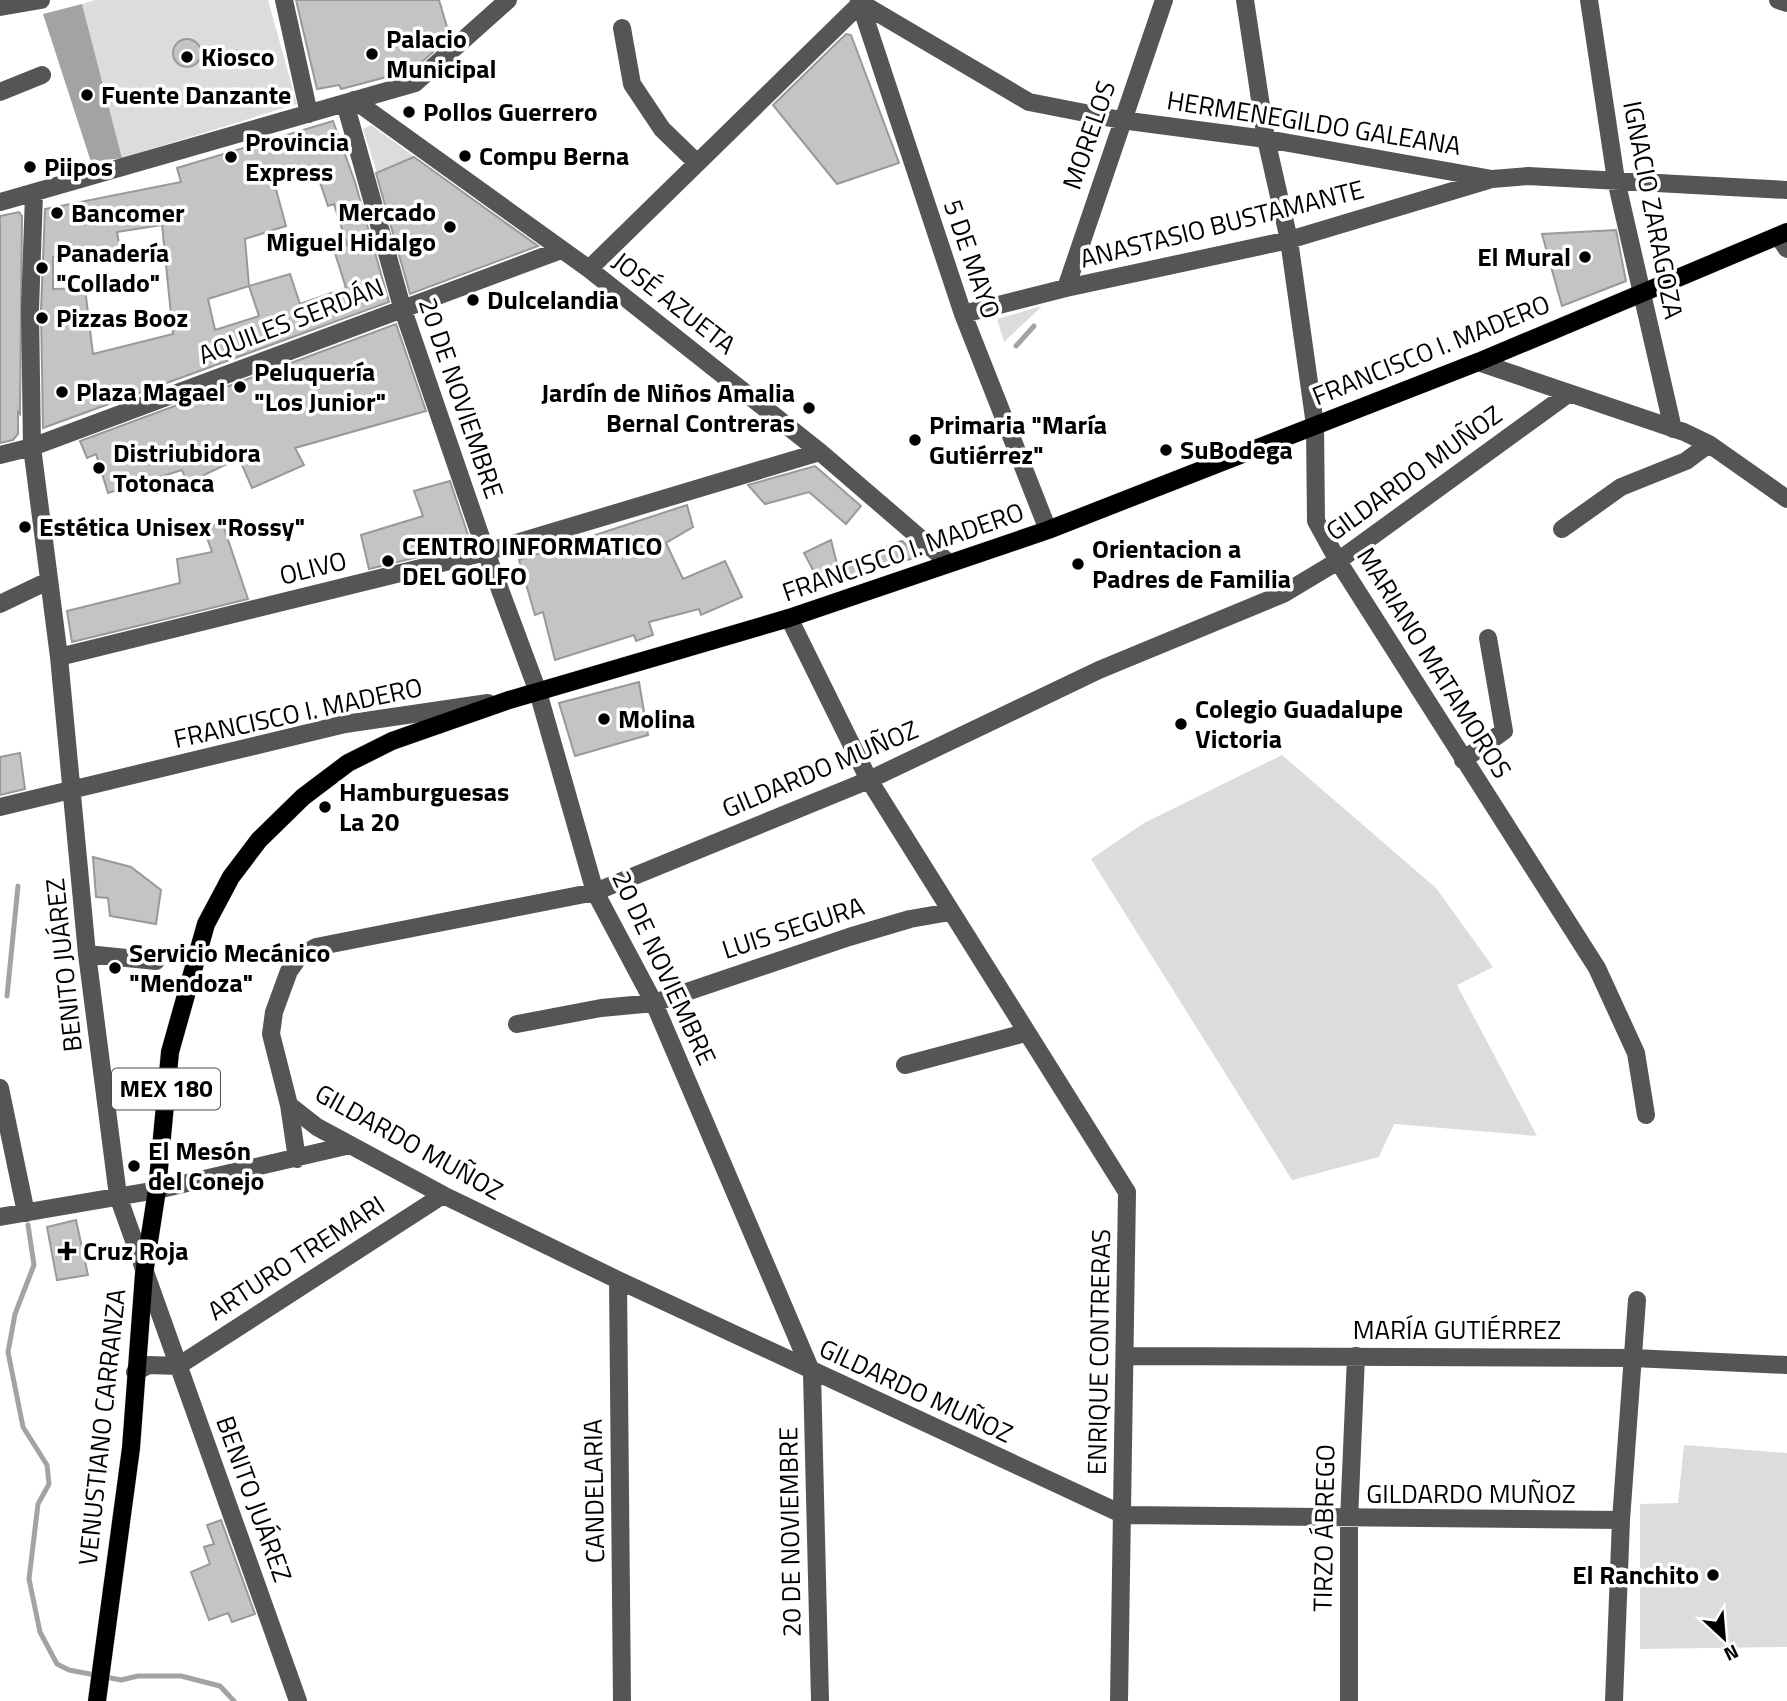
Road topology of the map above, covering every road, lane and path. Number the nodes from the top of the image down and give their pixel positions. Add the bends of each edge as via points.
1 (41, 0) edge
2 (284, 0) edge
3 (508, 0) edge
4 (1164, 0) edge
5 (1245, 0) edge
6 (1588, 0) edge
7 (1778, 0) edge
8 (861, 1) edge
9 (1787, 3) edge
10 (0, 8) edge
11 (621, 27) dead end
12 (42, 75) dead end
13 (0, 92) edge
14 (349, 102) junction
15 (309, 114) junction
16 (1121, 120) junction
17 (1266, 139) junction
18 (696, 162) junction
19 (1492, 179) junction
20 (1616, 180) junction
21 (1787, 190) edge
22 (34, 194) junction
23 (0, 202) edge
24 (1784, 239) edge
25 (1289, 240) junction
26 (561, 250) junction
27 (589, 269) junction
28 (1066, 288) junction
29 (1641, 292) junction
30 (402, 307) junction
31 (963, 314) junction
32 (1478, 362) junction
33 (1568, 394) junction
34 (1315, 425) junction
35 (1673, 429) junction
36 (1709, 444) junction
37 (32, 447) junction
38 (820, 452) junction
39 (0, 455) edge
40 (1787, 499) edge
41 (1562, 529) dead end
42 (1048, 530) junction
43 (486, 552) junction
44 (1338, 561) junction
45 (949, 563) junction
46 (48, 581) junction
47 (0, 604) edge
48 (789, 618) junction
49 (1488, 638) dead end
50 (59, 657) junction
51 (538, 692) junction
52 (509, 699) junction
53 (1463, 760) junction
54 (869, 780) junction
55 (72, 791) junction
56 (0, 807) edge
57 (595, 892) junction
58 (950, 912) junction
59 (88, 954) junction
60 (156, 961) dead end
61 (654, 1003) junction
62 (517, 1024) dead end
63 (1025, 1033) junction
64 (905, 1065) dead end
65 (0, 1088) edge
66 (289, 1105) junction
67 (1646, 1115) dead end
68 (350, 1145) junction
69 (297, 1159) junction
70 (157, 1190) junction
71 (443, 1195) junction
72 (118, 1196) junction
73 (26, 1213) junction
74 (0, 1217) edge
75 (144, 1274) junction
76 (618, 1280) junction
77 (1637, 1300) dead end
78 (1126, 1356) junction
79 (1356, 1356) junction
80 (1633, 1358) junction
81 (1787, 1365) edge
82 (178, 1366) junction
83 (135, 1372) junction
84 (812, 1373) junction
85 (1124, 1515) junction
86 (1349, 1520) junction
87 (1621, 1520) junction
88 (98, 1699) edge
89 (298, 1701) edge
90 (622, 1701) edge
91 (820, 1701) edge
92 (1119, 1701) edge
93 (1349, 1701) edge
94 (1614, 1701) edge

1 - 10 street
2 - 15 street
3 - 14 street via 415,83
4 - 16 street, MORELOS
5 - 17 street, MARIANO MATAMOROS
6 - 20 street, IGNACIO ZARAGOZA
7 - 9 street
8 - 16 street, HERMENEGILDO GALEANA via 1029,102
8 - 18 street
8 - 31 street, 5 DE MAYO
11 - 18 street via 632,84 662,129
12 - 13 street
14 - 15 street
14 - 26 street, JOSÉ AZUETA
14 - 30 street, 20 DE NOVIEMBRE
15 - 22 street
16 - 17 street, HERMENEGILDO GALEANA
16 - 28 street, MORELOS
17 - 19 street, HERMENEGILDO GALEANA
17 - 25 street, MARIANO MATAMOROS
18 - 27 street
19 - 20 street, HERMENEGILDO GALEANA
19 - 25 street, ANASTASIO BUSTAMANTE
20 - 21 street, HERMENEGILDO GALEANA
20 - 29 street, IGNACIO ZARAGOZA
22 - 23 street
22 - 37 street, BENITO JUÁREZ
24 - 29 main road, FRANCISCO I. MADERO / MEX 180
25 - 28 street, ANASTASIO BUSTAMANTE
25 - 34 street, MARIANO MATAMOROS
26 - 27 street, JOSÉ AZUETA
26 - 30 street, AQUILES SERDÁN
27 - 38 street, JOSÉ AZUETA
28 - 31 street, ANASTASIO BUSTAMANTE
29 - 32 main road, FRANCISCO I. MADERO / MEX 180
29 - 35 street, IGNACIO ZARAGOZA
30 - 37 street, AQUILES SERDÁN
30 - 43 street, 20 DE NOVIEMBRE
31 - 42 street, 5 DE MAYO
32 - 33 street
32 - 34 main road, FRANCISCO I. MADERO / MEX 180
33 - 35 street
33 - 44 street, GILDARDO MUÑOZ
34 - 42 main road, FRANCISCO I. MADERO / MEX 180
34 - 44 street, MARIANO MATAMOROS via 1317,521
35 - 36 street
36 - 40 street
36 - 41 street via 1686,461 1621,486
37 - 39 street, AQUILES SERDÁN
37 - 46 street, BENITO JUÁREZ
38 - 43 street, OLIVO
38 - 45 street, JOSÉ AZUETA
42 - 45 main road, FRANCISCO I. MADERO / MEX 180
43 - 50 street, OLIVO
43 - 51 street, 20 DE NOVIEMBRE
44 - 53 street, MARIANO MATAMOROS
44 - 54 street, GILDARDO MUÑOZ via 1283,594 1100,670
45 - 48 main road, FRANCISCO I. MADERO / MEX 180
46 - 47 street
46 - 50 street, BENITO JUÁREZ
48 - 51 main road, FRANCISCO I. MADERO / MEX 180
48 - 54 street, ENRIQUE CONTRERAS
49 - 53 street via 1504,731
50 - 55 street, BENITO JUÁREZ
51 - 52 main road, FRANCISCO I. MADERO / MEX 180
51 - 57 street, 20 DE NOVIEMBRE
52 - 55 street, FRANCISCO I. MADERO via 345,724
52 - 70 main road, VENUSTIANO CARRANZA / MEX 180 via 392,741 348,764 303,797 259,840 231,877 206,924 170,1052
53 - 67 street, MARIANO MATAMOROS via 1597,968 1636,1053
54 - 57 street, GILDARDO MUÑOZ
54 - 58 street, ENRIQUE CONTRERAS
55 - 56 street, FRANCISCO I. MADERO
55 - 59 street, BENITO JUÁREZ
57 - 61 street, 20 DE NOVIEMBRE
57 - 66 street, GILDARDO MUÑOZ via 316,947 299,957 284,981 271,1034
58 - 61 street, LUIS SEGURA via 849,937
58 - 63 street, ENRIQUE CONTRERAS
59 - 60 street
59 - 72 street, BENITO JUÁREZ
61 - 62 street, LUIS SEGURA
61 - 84 street, 20 DE NOVIEMBRE
63 - 64 street
63 - 78 street, ENRIQUE CONTRERAS via 1127,1192
65 - 73 street
66 - 68 street, GILDARDO MUÑOZ
66 - 69 street
68 - 69 street
68 - 71 street, GILDARDO MUÑOZ
69 - 70 street
70 - 72 street
70 - 75 main road, VENUSTIANO CARRANZA / MEX 180
71 - 76 street, GILDARDO MUÑOZ
71 - 82 street, ARTURO TREMARI
72 - 73 street
72 - 75 street, BENITO JUÁREZ
73 - 74 street
75 - 82 street, BENITO JUÁREZ
75 - 83 main road, VENUSTIANO CARRANZA / MEX 180
76 - 84 street, GILDARDO MUÑOZ
76 - 90 street, CANDELARIA
77 - 80 street
78 - 79 street, MARÍA GUTIÉRREZ
78 - 85 street, ENRIQUE CONTRERAS
79 - 80 street, MARÍA GUTIÉRREZ
79 - 86 street, TIRZO ÁBREGO
80 - 81 street, MARÍA GUTIÉRREZ
80 - 87 street
82 - 83 street via 149,1365
82 - 89 street, BENITO JUÁREZ
83 - 88 main road, VENUSTIANO CARRANZA / MEX 180 via 131,1448
84 - 85 street, GILDARDO MUÑOZ
84 - 91 street, 20 DE NOVIEMBRE
85 - 86 street, GILDARDO MUÑOZ
85 - 92 street, ENRIQUE CONTRERAS
86 - 87 street, GILDARDO MUÑOZ
86 - 93 street, TIRZO ÁBREGO
87 - 94 street

